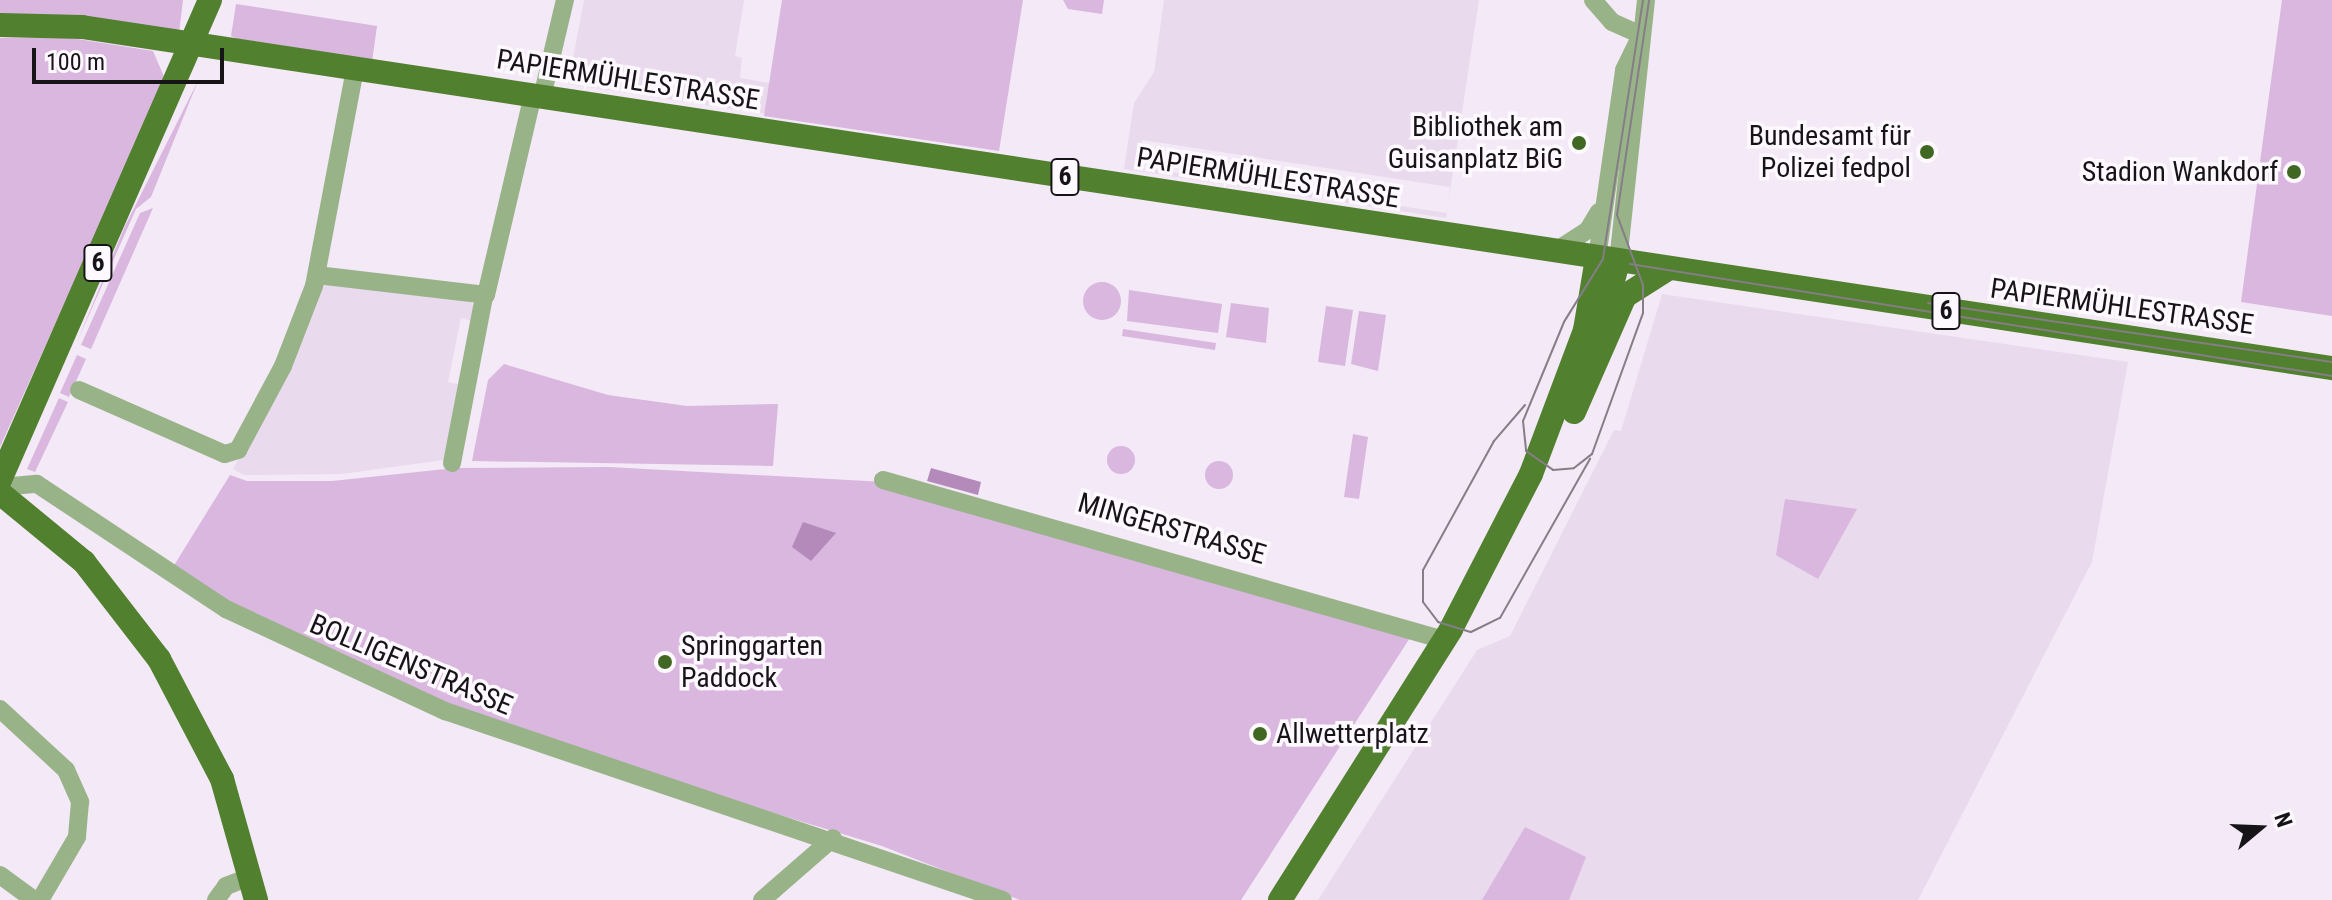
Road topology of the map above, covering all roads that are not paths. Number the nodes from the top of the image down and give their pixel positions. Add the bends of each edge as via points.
1 (210, 0) edge
2 (565, 0) edge
3 (1593, 0) edge
4 (1646, 0) edge
5 (0, 25) edge
6 (1641, 35) junction
7 (195, 45) junction
8 (355, 70) junction
9 (538, 96) junction
10 (1608, 175) junction
11 (1554, 252) junction
12 (1607, 260) junction
13 (1675, 270) junction
14 (317, 275) junction
15 (484, 297) junction
16 (2332, 368) edge
17 (79, 390) dead end
18 (1569, 411) junction
19 (452, 463) dead end
20 (0, 480) edge
21 (883, 480) dead end
22 (0, 490) edge
23 (1448, 635) junction
24 (0, 709) edge
25 (833, 838) junction
26 (0, 875) edge
27 (252, 889) edge
28 (38, 900) edge
29 (216, 900) edge
30 (762, 900) edge
31 (1003, 900) edge
32 (1280, 900) edge

1 - 7 main road
2 - 9 street
3 - 6 street via 1612,22
4 - 6 street
5 - 7 main road, PAPIERMÜHLESTRASSE via 71,25
6 - 10 street via 1624,70
6 - 12 street
7 - 8 main road, PAPIERMÜHLESTRASSE / 6
7 - 20 main road, 6
8 - 9 main road, PAPIERMÜHLESTRASSE / 6
8 - 14 street
9 - 11 main road, PAPIERMÜHLESTRASSE / 6
9 - 15 street via 493,285
10 - 11 street via 1592,226
10 - 12 street
11 - 12 main road, PAPIERMÜHLESTRASSE / 6
12 - 13 main road, PAPIERMÜHLESTRASSE / 6
12 - 18 main road
13 - 16 main road, PAPIERMÜHLESTRASSE / 6
13 - 18 main road via 1651,275 1625,296
14 - 15 street
14 - 17 street via 283,366 233,454
15 - 19 street
18 - 23 main road
21 - 23 street, MINGERSTRASSE
22 - 25 street, BOLLIGENSTRASSE via 37,484 226,609 412,698 547,750
22 - 27 main road via 75,553 159,659 222,779
23 - 32 main road
24 - 28 street via 66,770 80,802 75,843
25 - 30 street
25 - 31 street, BOLLIGENSTRASSE
26 - 28 street
27 - 29 street via 229,883

